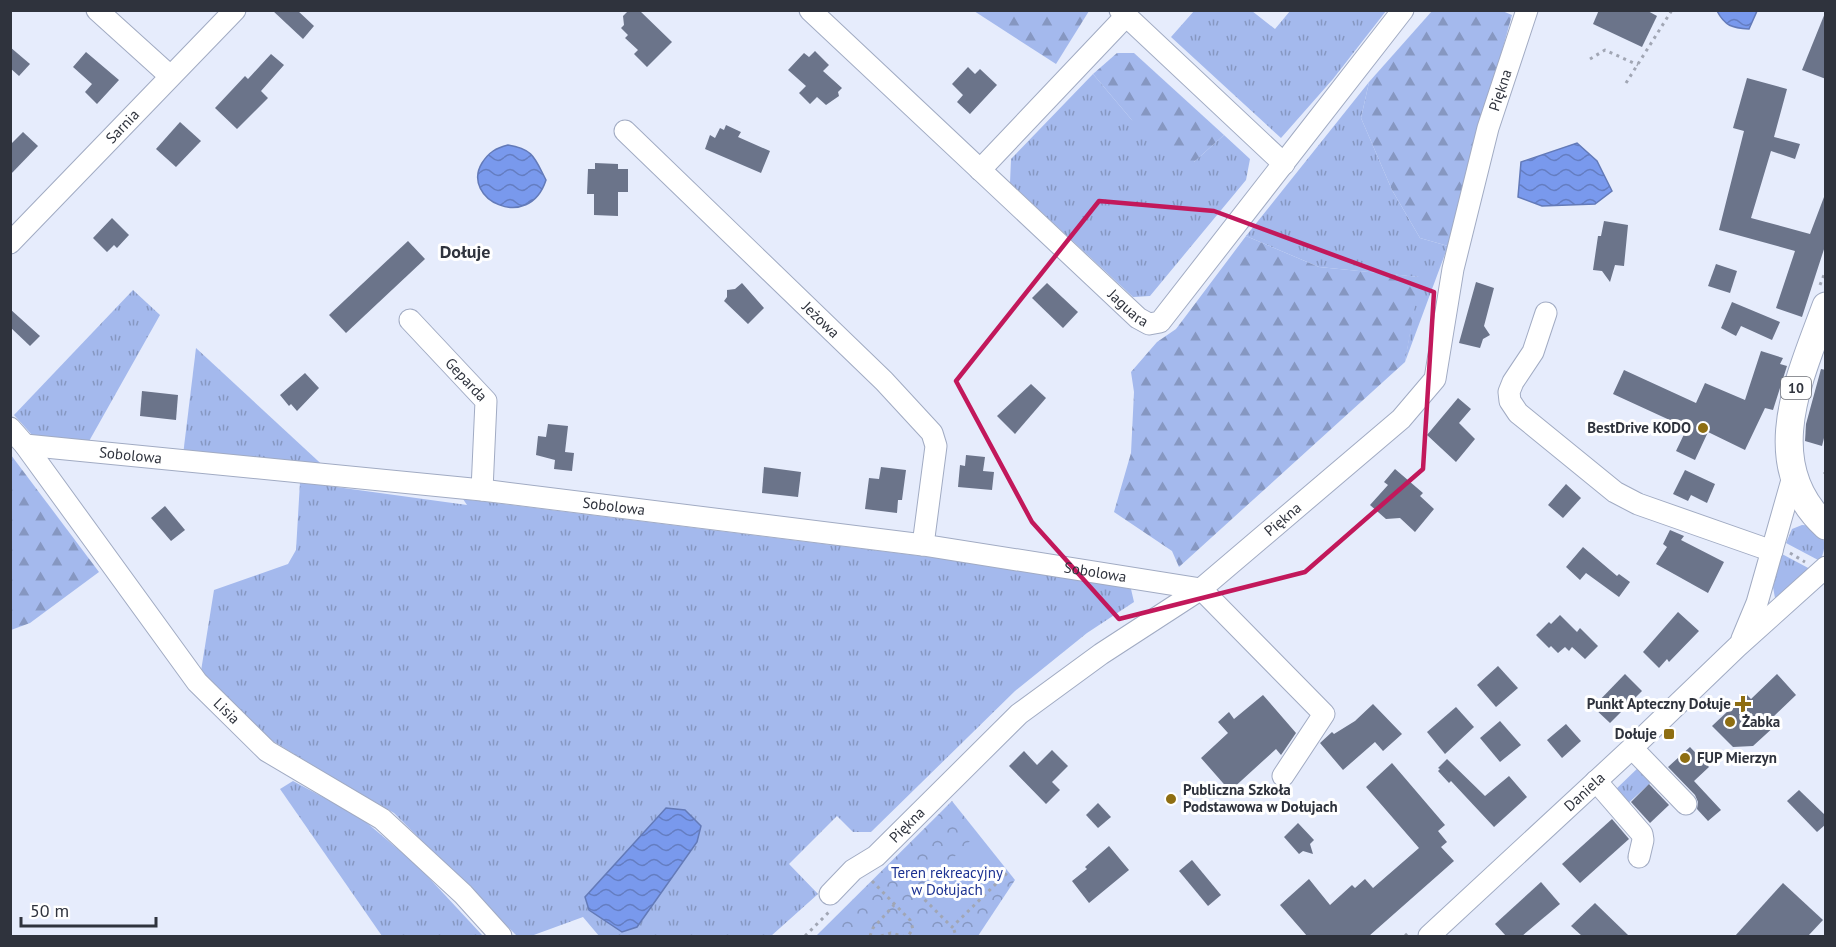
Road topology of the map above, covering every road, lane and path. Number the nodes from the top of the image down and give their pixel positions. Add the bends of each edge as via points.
1 (97, 10) edge
2 (235, 10) edge
3 (810, 10) edge
4 (1403, 10) edge
5 (1672, 10) edge
6 (1525, 11) edge
7 (1123, 14) edge
8 (1590, 59) dead end
9 (1638, 65) junction
10 (170, 76) junction
11 (1626, 83) dead end
12 (625, 131) dead end
13 (1284, 164) junction
14 (981, 170) junction
15 (10, 243) edge
16 (1826, 270) edge
17 (1822, 298) edge
18 (1546, 313) dead end
19 (410, 320) dead end
20 (10, 428) edge
21 (25, 444) junction
22 (1794, 473) junction
23 (482, 490) junction
24 (1826, 526) edge
25 (924, 545) junction
26 (1777, 550) junction
27 (1816, 565) edge
28 (1201, 589) junction
29 (1737, 647) junction
30 (1632, 748) junction
31 (1283, 776) dead end
32 (1596, 781) junction
33 (1686, 804) dead end
34 (1640, 857) dead end
35 (1007, 873) dead end
36 (862, 879) dead end
37 (914, 889) dead end
38 (832, 900) joint
39 (894, 904) junction
40 (954, 930) dead end
41 (1420, 933) edge
42 (501, 936) edge
43 (805, 936) edge
44 (870, 936) edge
45 (880, 936) edge
46 (903, 936) edge
47 (908, 936) edge
48 (956, 936) edge
49 (1405, 936) edge

1 - 10 street
2 - 10 street, Sarnia
3 - 14 street, Jaguara
4 - 13 street, Jaguara
5 - 9 path
6 - 28 street, Piękna via 1488,129 1459,248 1435,379 1401,419
7 - 13 street
7 - 14 street
8 - 9 path via 1605,50
9 - 11 path
10 - 15 street, Sarnia
12 - 25 street, Jeżowa via 884,381 932,433 936,447
13 - 14 street, Jaguara via 1160,322 1149,324 1138,318
16 - 17 path
17 - 22 main road, 10 via 1791,411 1788,440
18 - 26 street via 1533,352 1509,392 1518,413 1615,492 1638,504
19 - 23 street, Geparda via 486,402
20 - 21 street, Lisia
21 - 23 street, Sobolowa
21 - 42 street, Lisia via 197,682 267,751 382,819 463,894
22 - 24 main road, 10 via 1807,504
22 - 26 street, Daniela
23 - 25 street, Sobolowa
25 - 28 street, Sobolowa
26 - 27 path
26 - 29 street, Daniela via 1752,619
27 - 29 street, Daniela
28 - 31 street via 1324,714
28 - 38 street, Piękna via 1101,654 1019,714 876,856 853,870
29 - 30 street, Daniela
30 - 32 street, Daniela
30 - 33 street
32 - 34 street via 1642,834
32 - 41 street, Daniela
35 - 37 path via 952,927
36 - 39 path via 872,881
38 - 43 path
39 - 44 path
39 - 47 path via 912,924
40 - 48 path
41 - 49 path
45 - 46 path

